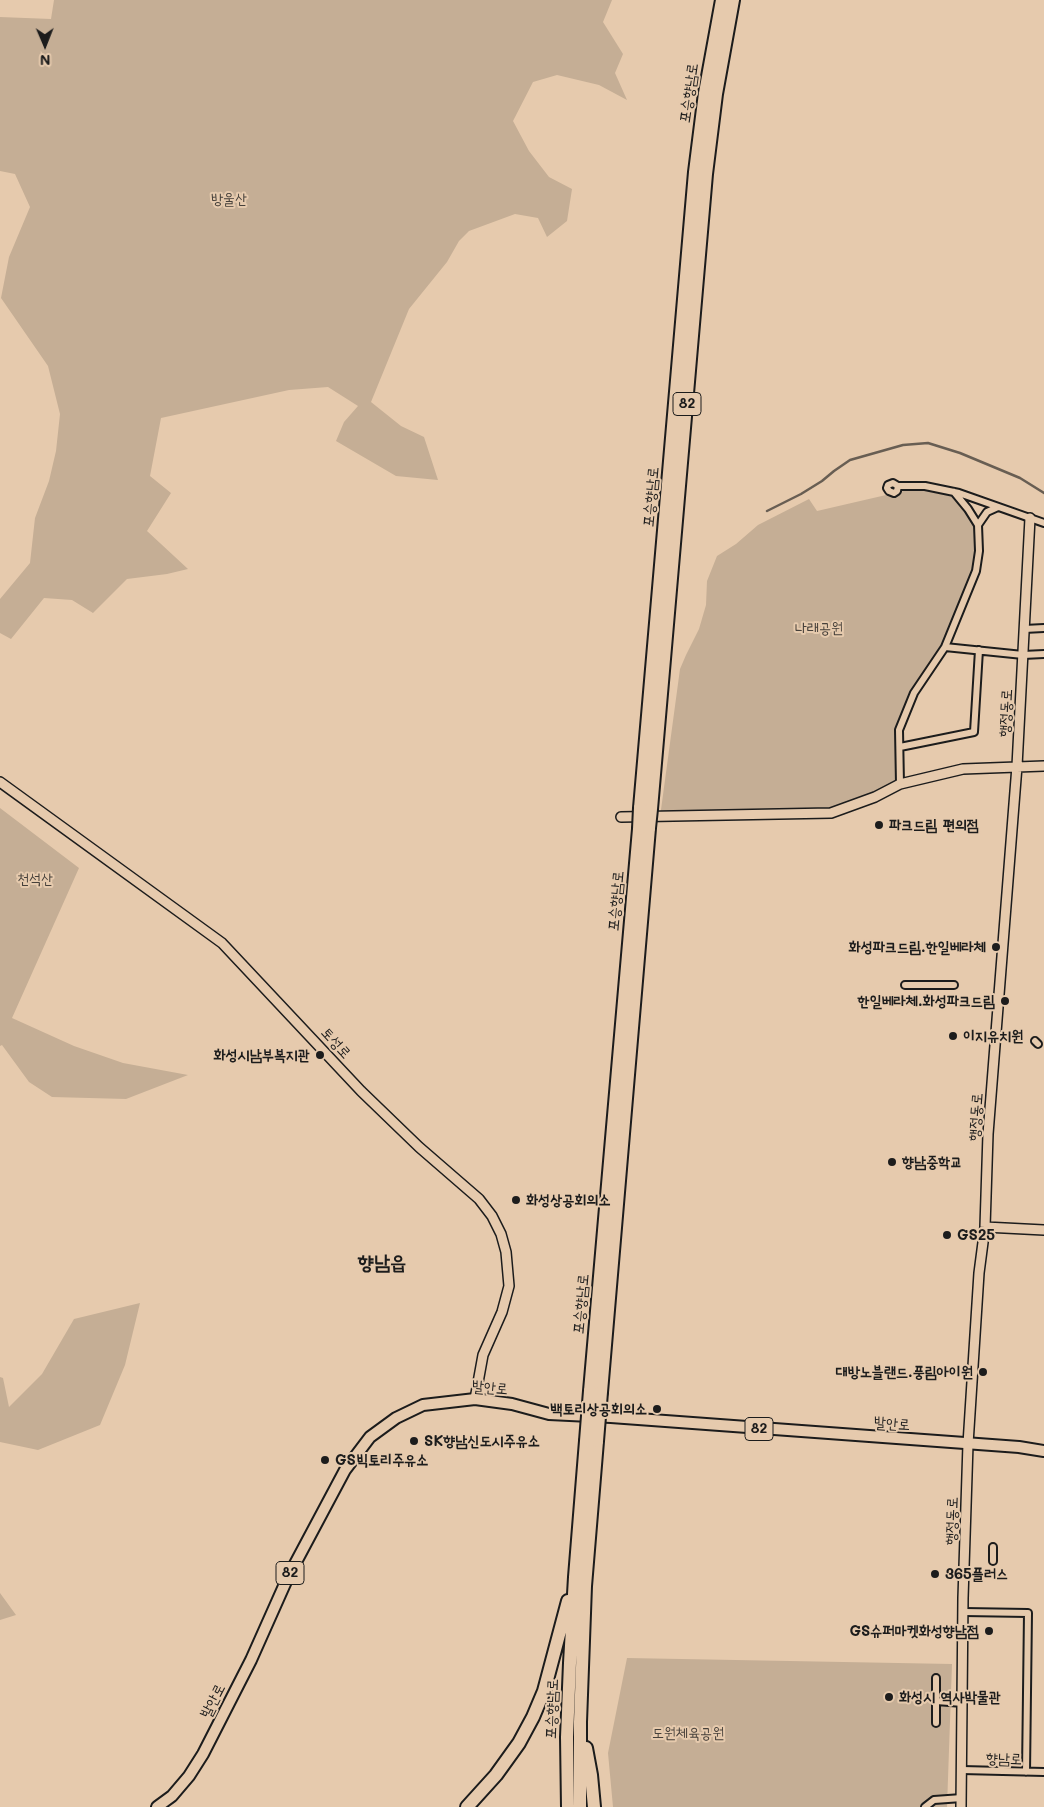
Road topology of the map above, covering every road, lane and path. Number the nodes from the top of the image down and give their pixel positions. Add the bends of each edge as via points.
1 (722, 0) edge
2 (733, 0) edge
3 (898, 486) dead end
4 (954, 492) junction
5 (998, 507) junction
6 (1030, 518) junction
7 (1044, 523) edge
8 (978, 525) junction
9 (1044, 628) edge
10 (1024, 629) junction
11 (944, 647) junction
12 (979, 650) junction
13 (1044, 654) edge
14 (1023, 655) junction
15 (900, 747) junction
16 (1016, 766) junction
17 (1044, 766) edge
18 (0, 782) edge
19 (900, 784) junction
20 (646, 809) junction
21 (621, 817) dead end
22 (905, 985) dead end
23 (954, 985) dead end
24 (985, 1227) junction
25 (1044, 1230) edge
26 (475, 1399) junction
27 (591, 1441) junction
28 (968, 1444) junction
29 (1044, 1451) edge
30 (993, 1547) dead end
31 (993, 1561) dead end
32 (574, 1577) junction
33 (964, 1612) junction
34 (936, 1678) dead end
35 (936, 1701) junction
36 (962, 1703) junction
37 (580, 1722) junction
38 (936, 1723) dead end
39 (962, 1770) junction
40 (1026, 1772) junction
41 (1044, 1772) edge
42 (962, 1803) edge
43 (157, 1807) edge
44 (467, 1807) edge
45 (568, 1807) edge
46 (580, 1807) edge
47 (594, 1807) edge
48 (925, 1807) edge

1 - 20 highway, 포승향남로 / 82 via 695,172
2 - 20 highway, 포승향남로 / 82 via 706,174
3 - 4 street via 925,486
4 - 5 street
4 - 8 street
5 - 6 street
5 - 8 street via 987,512
6 - 7 street
6 - 10 street, 행정동로
8 - 11 street via 976,571
9 - 10 street
10 - 14 street, 행정동로
11 - 12 street
11 - 15 street via 914,692 905,712 899,730
12 - 14 street
12 - 15 street via 974,732
13 - 14 street
14 - 16 street, 행정동로
15 - 19 street
16 - 17 street
16 - 19 street via 963,769
16 - 24 street, 행정동로 via 988,1134
18 - 26 street, 토성로 via 222,943 361,1091 478,1199 492,1216 506,1252 509,1286 502,1312 483,1355
19 - 21 street via 875,798 831,812
20 - 27 highway, 포승향남로 / 82, bridge
22 - 23 street
24 - 25 street
24 - 28 street, 행정동로
26 - 28 main road, 발안로 / 82 via 549,1414
26 - 43 main road, 발안로 / 82 via 423,1405 396,1418 370,1437 346,1470 306,1542 203,1754 172,1796
27 - 32 highway, 포승향남로 / 82
27 - 37 highway, 포승향남로 / 82
28 - 29 main road, 발안로 / 82
28 - 33 street, 행정동로
30 - 31 street
32 - 44 highway via 544,1691 533,1717 496,1775
32 - 45 highway, 포승향남로 / 82 via 567,1737
33 - 36 street, 행정동로
33 - 40 street via 1028,1613
34 - 35 street
35 - 36 street
35 - 38 street
36 - 39 street, 행정동로
37 - 46 highway, 포승향남로 / 82
37 - 47 highway
39 - 40 street, 향남로
39 - 42 street, 행정동로
40 - 41 street, 향남로
42 - 48 street via 934,1800

